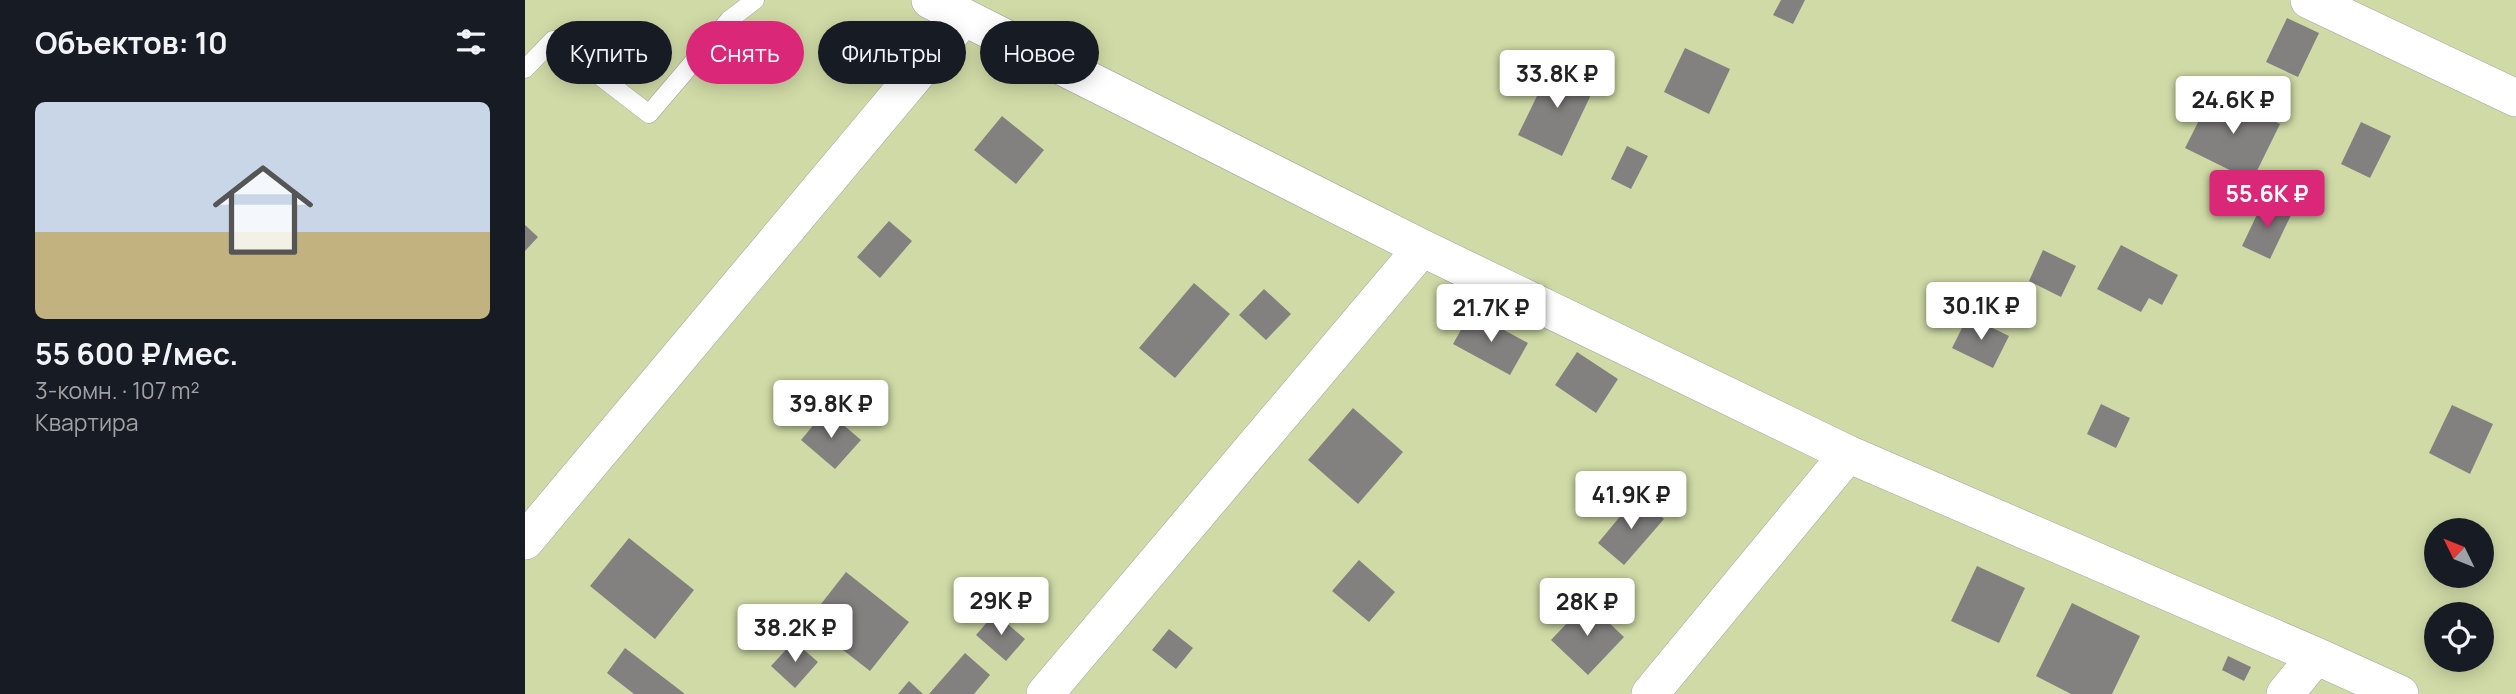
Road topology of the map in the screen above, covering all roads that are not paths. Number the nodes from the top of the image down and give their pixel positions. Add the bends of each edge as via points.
1 (755, 0) edge
2 (930, 0) edge
3 (2309, 0) edge
4 (964, 17) junction
5 (525, 69) edge
6 (2516, 98) edge
7 (1422, 248) junction
8 (1848, 454) junction
9 (525, 541) edge
10 (2316, 656) junction
11 (1045, 694) edge
12 (1650, 694) edge
13 (2285, 694) edge
14 (2400, 694) edge

1 - 5 lane via 729,20 649,114 553,40
2 - 4 street
3 - 6 street
4 - 7 street
4 - 9 street
7 - 8 street
7 - 11 street
8 - 10 street
8 - 12 street
10 - 13 street
10 - 14 street

